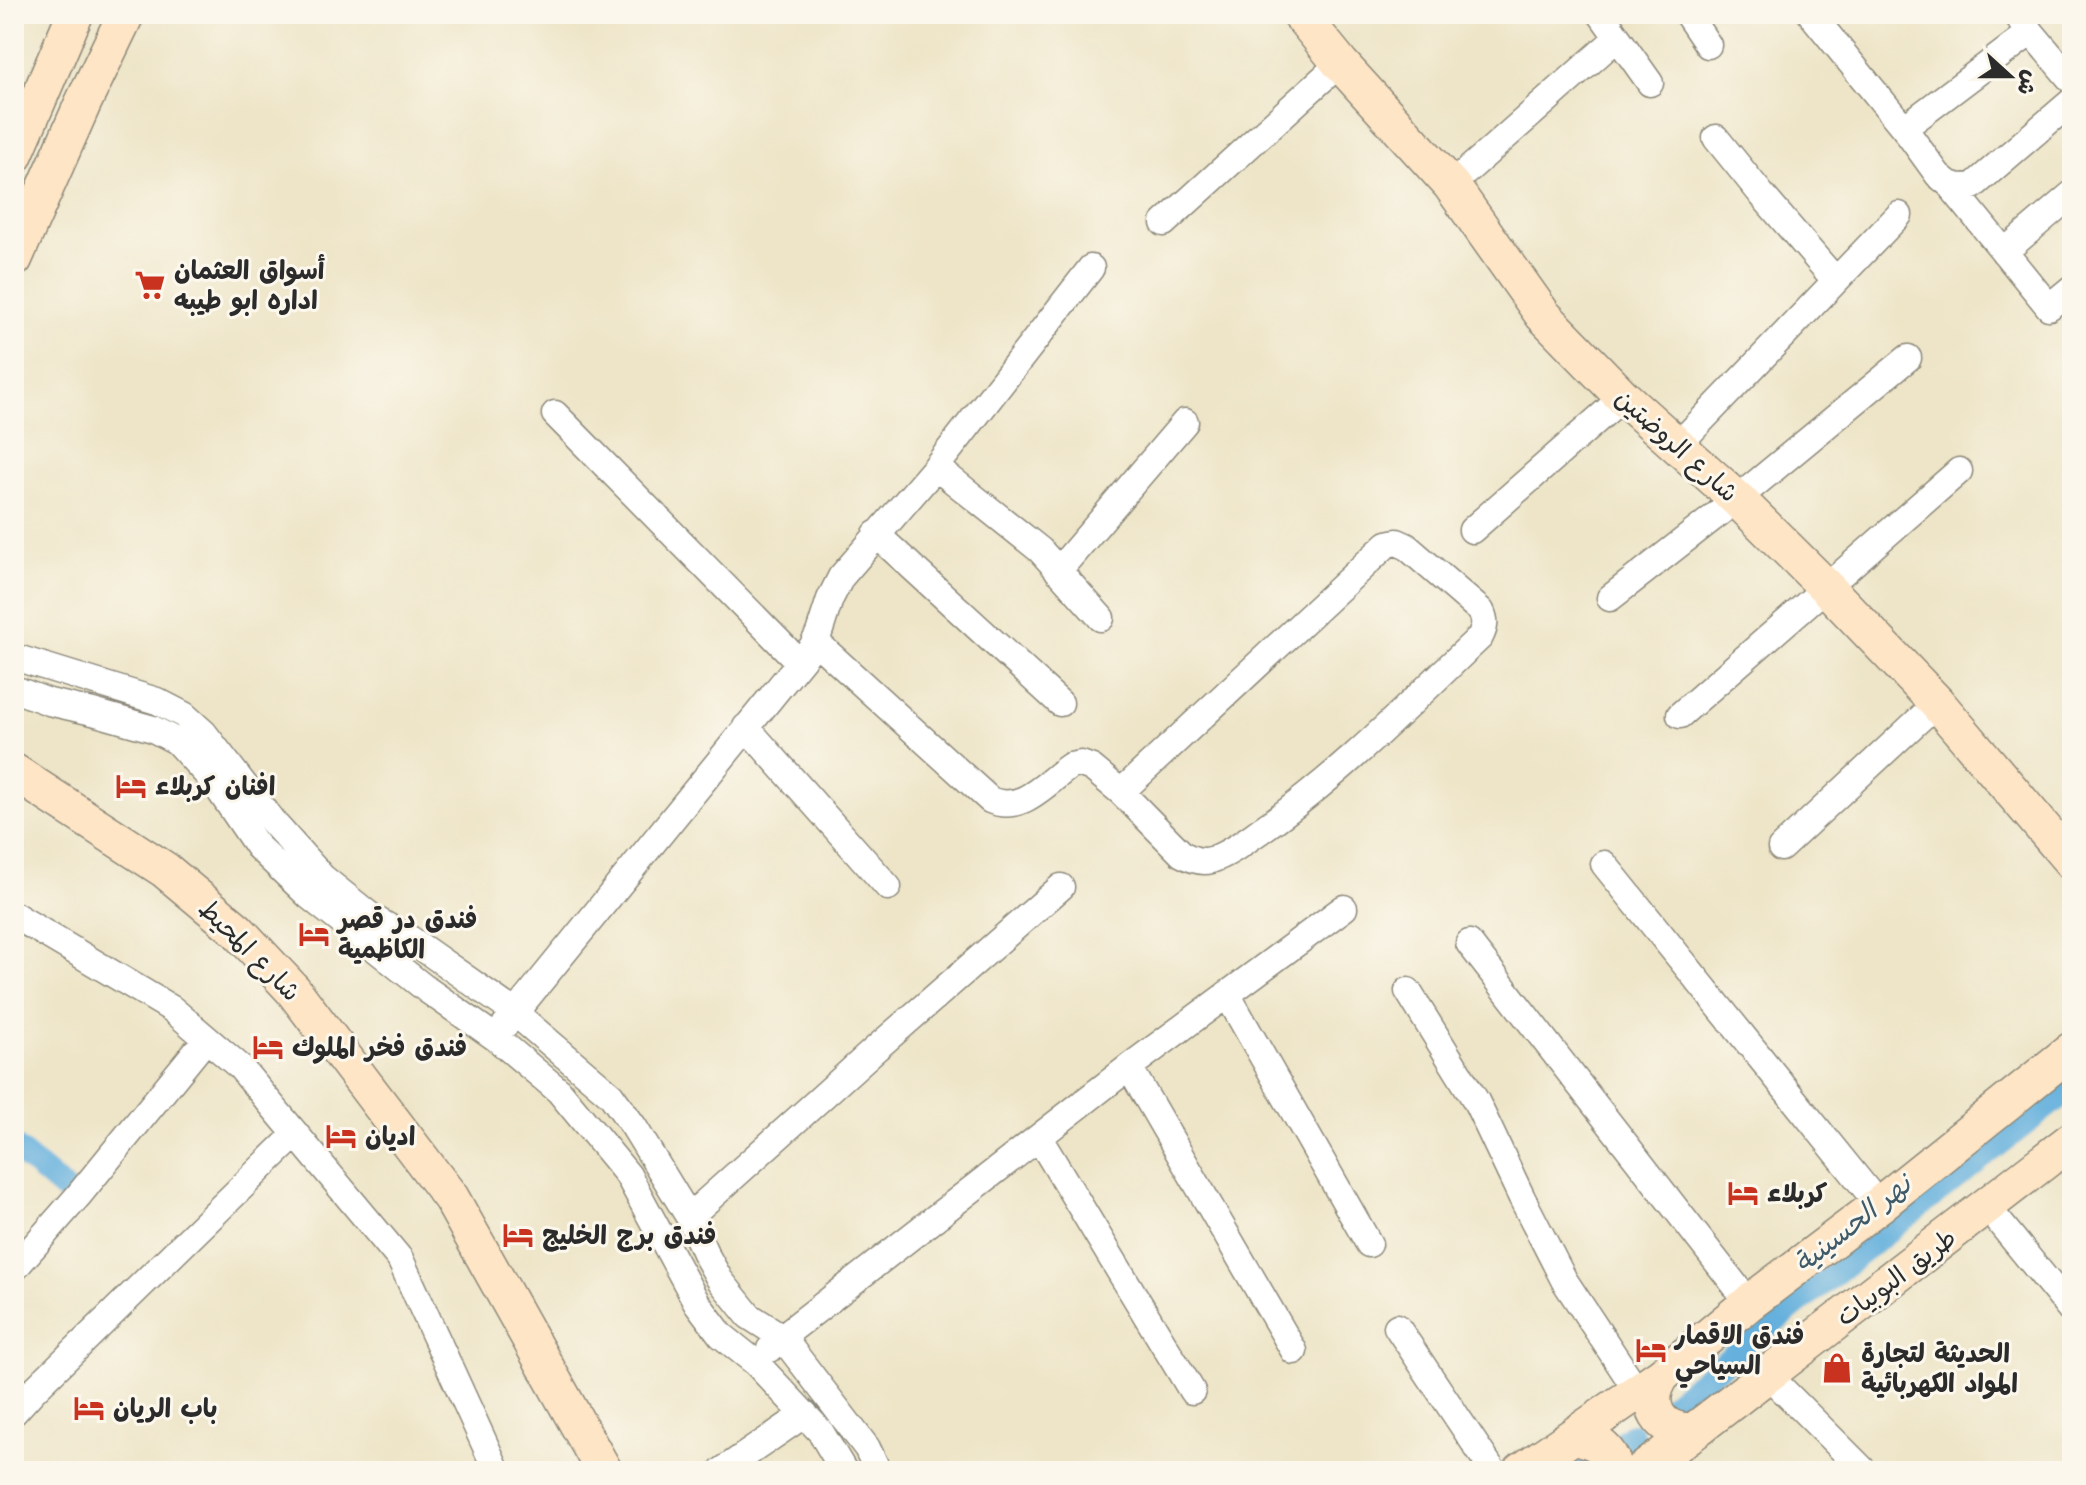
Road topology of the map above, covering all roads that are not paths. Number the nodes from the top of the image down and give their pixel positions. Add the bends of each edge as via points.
1 (75, 14) edge
2 (126, 14) edge
3 (1300, 14) edge
4 (1601, 14) edge
5 (1687, 14) edge
6 (1811, 14) edge
7 (2023, 23) edge
8 (1617, 38) junction
9 (1708, 45) dead end
10 (1340, 63) junction
11 (2072, 81) edge
12 (1650, 83) dead end
13 (2072, 101) edge
14 (1904, 128) junction
15 (1716, 138) dead end
16 (14, 156) edge
17 (1949, 184) junction
18 (1451, 185) junction
19 (2072, 194) edge
20 (1899, 215) dead end
21 (1164, 223) dead end
22 (2004, 252) junction
23 (14, 259) edge
24 (1091, 268) dead end
25 (1835, 280) junction
26 (2072, 288) edge
27 (1908, 358) dead end
28 (1623, 397) junction
29 (555, 414) dead end
30 (1185, 422) dead end
31 (1677, 446) junction
32 (936, 467) junction
33 (1959, 471) dead end
34 (1737, 499) junction
35 (1472, 530) dead end
36 (876, 534) junction
37 (1058, 571) junction
38 (1827, 588) junction
39 (1610, 598) dead end
40 (1101, 618) dead end
41 (815, 641) junction
42 (14, 657) edge
43 (799, 662) junction
44 (14, 689) edge
45 (1060, 703) dead end
46 (1937, 703) junction
47 (1680, 715) dead end
48 (746, 727) junction
49 (14, 772) edge
50 (1121, 792) junction
51 (1781, 848) dead end
52 (2072, 862) edge
53 (1604, 864) dead end
54 (888, 887) dead end
55 (1061, 887) dead end
56 (1344, 908) dead end
57 (14, 915) edge
58 (1469, 943) dead end
59 (1408, 991) dead end
60 (1227, 994) junction
61 (514, 1012) junction
62 (496, 1038) junction
63 (206, 1039) junction
64 (2072, 1050) edge
65 (1129, 1067) junction
66 (296, 1134) junction
67 (1039, 1138) junction
68 (2072, 1140) edge
69 (1879, 1205) junction
70 (1987, 1207) junction
71 (689, 1217) junction
72 (1369, 1244) dead end
73 (14, 1269) edge
74 (1749, 1303) junction
75 (2072, 1311) edge
76 (1397, 1327) dead end
77 (782, 1337) junction
78 (1294, 1351) dead end
79 (756, 1363) junction
80 (1767, 1374) junction
81 (1650, 1383) junction
82 (1192, 1391) dead end
83 (14, 1412) edge
84 (805, 1414) junction
85 (1695, 1431) junction
86 (1574, 1436) junction
87 (497, 1471) edge
88 (604, 1471) edge
89 (722, 1471) edge
90 (844, 1471) edge
91 (878, 1471) edge
92 (1493, 1471) edge
93 (1522, 1471) edge
94 (1615, 1471) edge
95 (1642, 1471) edge
96 (1864, 1471) edge

1 - 16 main road
2 - 23 main road
3 - 10 main road, شارع الروضتين
4 - 8 street
5 - 9 street
6 - 14 street
7 - 11 street
7 - 14 street
8 - 12 street
8 - 18 street
10 - 18 main road, شارع الروضتين
10 - 21 street
13 - 17 street via 1973,186
14 - 17 street
15 - 25 street
17 - 22 street
18 - 28 main road, شارع الروضتين via 1543,315
19 - 22 street
20 - 25 street
22 - 26 street via 2049,307
24 - 32 street
25 - 31 street
27 - 34 street
28 - 31 main road, شارع الروضتين
28 - 35 street
29 - 43 street
30 - 37 street
31 - 34 main road, شارع الروضتين
32 - 36 street
32 - 37 street via 1040,550
33 - 38 street
34 - 38 main road, شارع الروضتين
34 - 39 street
36 - 41 street via 835,587
36 - 45 street
37 - 40 street
38 - 46 main road, شارع الروضتين
38 - 47 street
41 - 43 street
41 - 50 street via 998,804 1018,803 1075,764 1092,768
42 - 61 street via 157,701 184,715 224,755 322,877 373,918
43 - 48 street
44 - 62 street via 153,729 176,741 213,781 258,847 309,896
46 - 51 street
46 - 52 main road, شارع الروضتين
48 - 54 street
48 - 61 street
49 - 88 main road, شارع المحيط via 165,870 237,930 293,990 451,1198
50 - 50 street via 1182,854 1205,861 1220,856 1349,762 1480,637 1485,619 1406,546 1387,544
53 - 69 street
55 - 71 street
56 - 60 street
57 - 63 street via 172,1009
58 - 74 street
59 - 81 street via 1476,1101 1564,1280
60 - 65 street
60 - 72 street
61 - 62 street
61 - 71 street via 611,1095
62 - 79 street via 559,1091 591,1128 628,1175 697,1303 721,1335
63 - 66 street via 240,1067
63 - 73 street
64 - 69 main road
65 - 67 street
65 - 78 street
66 - 83 street
66 - 87 street via 400,1259
67 - 77 street
67 - 82 street
68 - 70 main road, طريق البوبيات
69 - 74 main road
70 - 75 street
70 - 80 main road, طريق البوبيات
71 - 77 street via 720,1280 749,1316
74 - 81 main road
76 - 92 street
77 - 79 street
77 - 91 street via 867,1448
79 - 84 street
80 - 85 main road, طريق البوبيات
80 - 96 street
81 - 85 main road via 1655,1385 1655,1410 1661,1420 1683,1432
81 - 86 main road
84 - 89 street
84 - 90 street
85 - 95 main road, طريق البوبيات
86 - 93 main road
86 - 94 main road via 1601,1445

